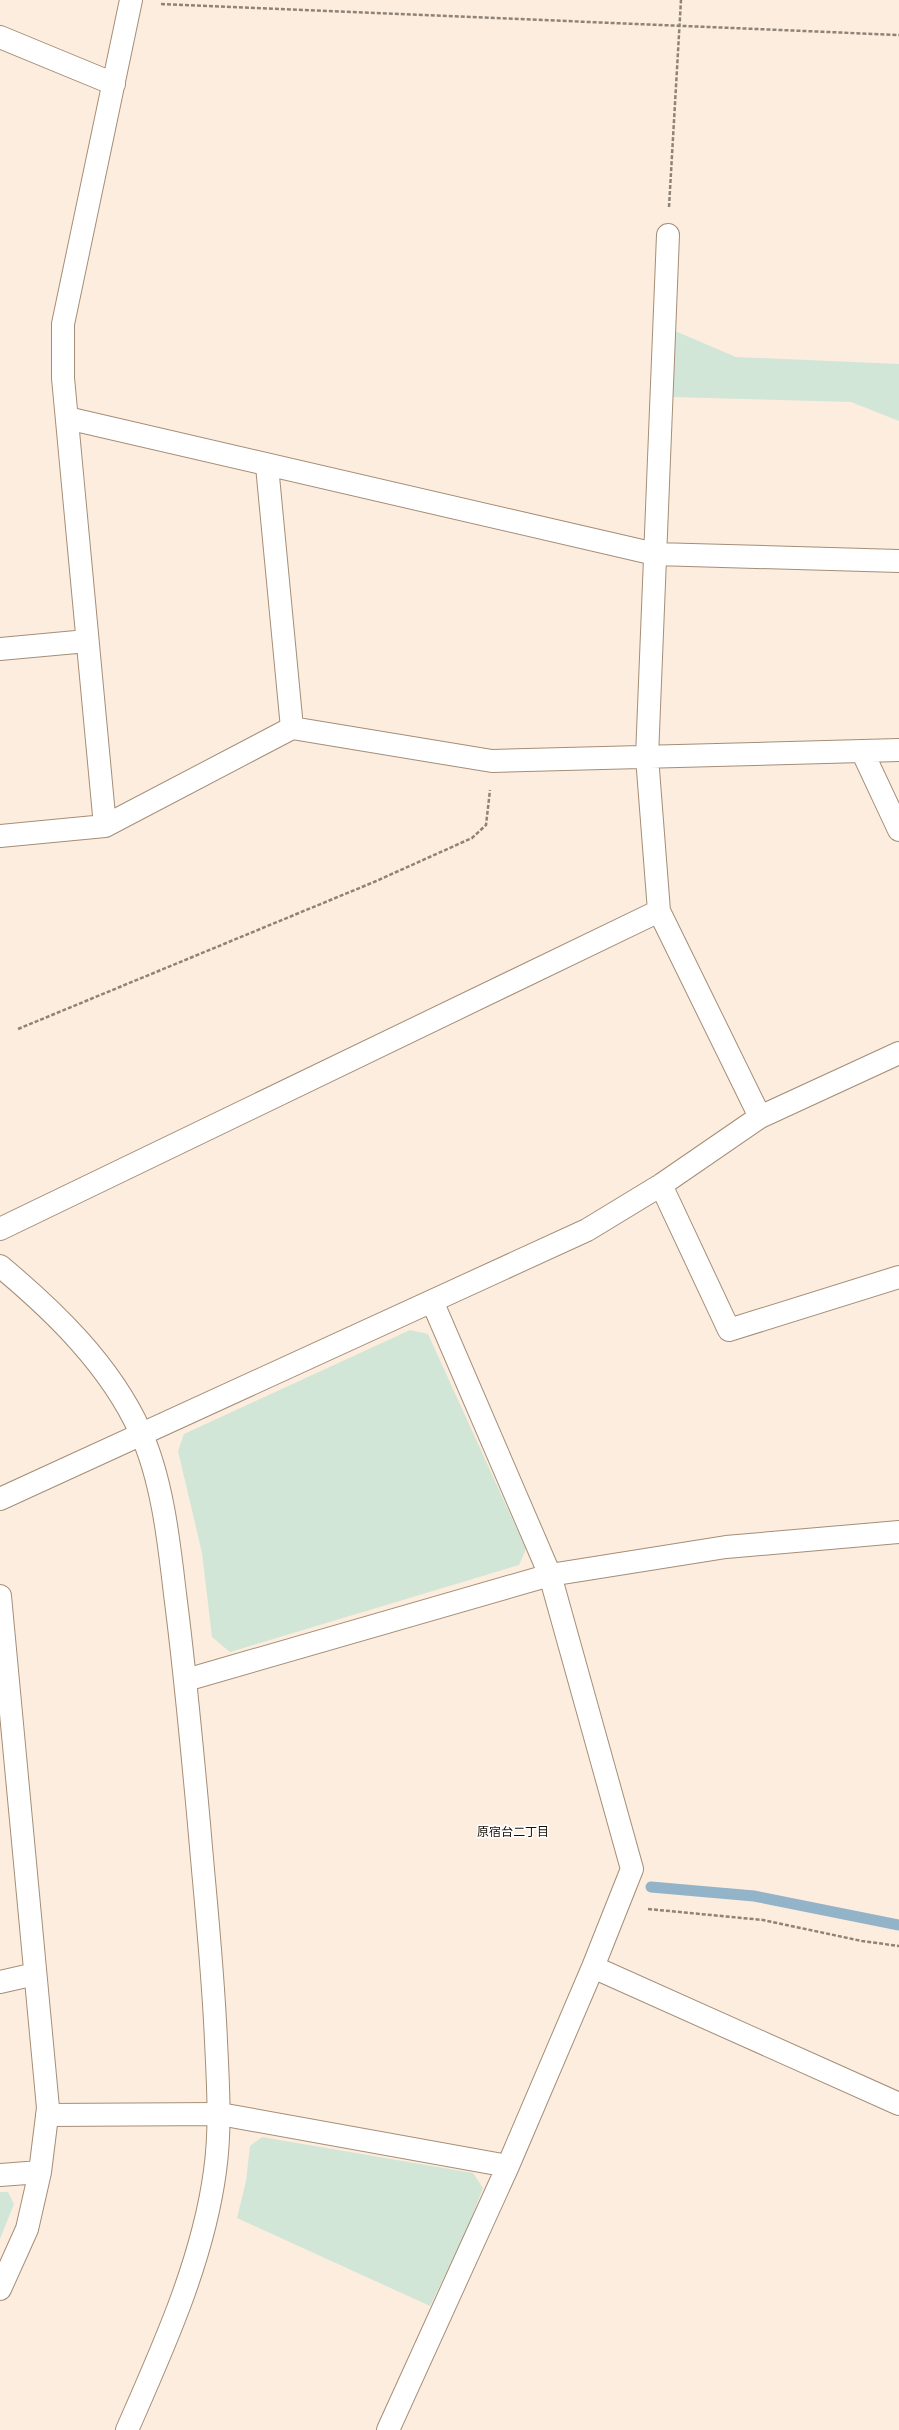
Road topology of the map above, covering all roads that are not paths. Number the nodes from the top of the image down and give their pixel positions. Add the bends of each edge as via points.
1 (131, 2) edge
2 (0, 37) edge
3 (114, 84) junction
4 (668, 235) road end
5 (67, 418) junction
6 (267, 466) junction
7 (655, 554) junction
8 (899, 561) edge
9 (87, 641) junction
10 (0, 649) edge
11 (292, 728) junction
12 (899, 750) edge
13 (862, 751) junction
14 (647, 758) junction
15 (105, 826) junction
16 (899, 830) edge
17 (0, 836) edge
18 (659, 911) junction
19 (899, 1053) edge
20 (760, 1117) junction
21 (660, 1185) junction
22 (0, 1229) edge
23 (0, 1266) edge
24 (899, 1277) edge
25 (432, 1301) junction
26 (141, 1433) junction
27 (0, 1498) edge
28 (899, 1532) edge
29 (550, 1575) junction
30 (0, 1596) edge
31 (186, 1680) junction
32 (7, 1752) edge
33 (593, 1967) junction
34 (35, 1974) junction
35 (0, 1982) edge
36 (899, 2104) edge
37 (220, 2114) junction
38 (47, 2115) junction
39 (508, 2166) junction
40 (40, 2172) junction
41 (0, 2176) edge
42 (0, 2289) edge
43 (127, 2430) edge
44 (388, 2430) edge

1 - 3 street
2 - 3 street
3 - 5 street via 63,324 63,378
4 - 7 street
5 - 6 street
5 - 9 street
6 - 7 street
6 - 11 street
7 - 8 street
7 - 14 street
9 - 10 street
9 - 15 street
11 - 14 street via 492,761
11 - 15 street
12 - 13 street
13 - 14 street
13 - 16 street
14 - 18 street
15 - 17 street
18 - 20 street
18 - 22 street
19 - 20 street
20 - 21 street
21 - 24 street via 729,1330
21 - 25 street via 587,1230
23 - 26 street via 32,1292 86,1350 118,1391
25 - 26 street
25 - 29 street
26 - 27 street
26 - 31 street via 159,1493 168,1536
28 - 29 street via 726,1547
29 - 31 street
29 - 33 street via 632,1870
30 - 32 street
31 - 37 street via 214,2000
32 - 34 street
33 - 36 street
33 - 39 street
34 - 35 street
34 - 38 street
37 - 38 street
37 - 39 street
37 - 43 street via 215,2172 207,2213 191,2268 170,2327
38 - 40 street
39 - 44 street
40 - 41 street
40 - 42 street via 27,2230

